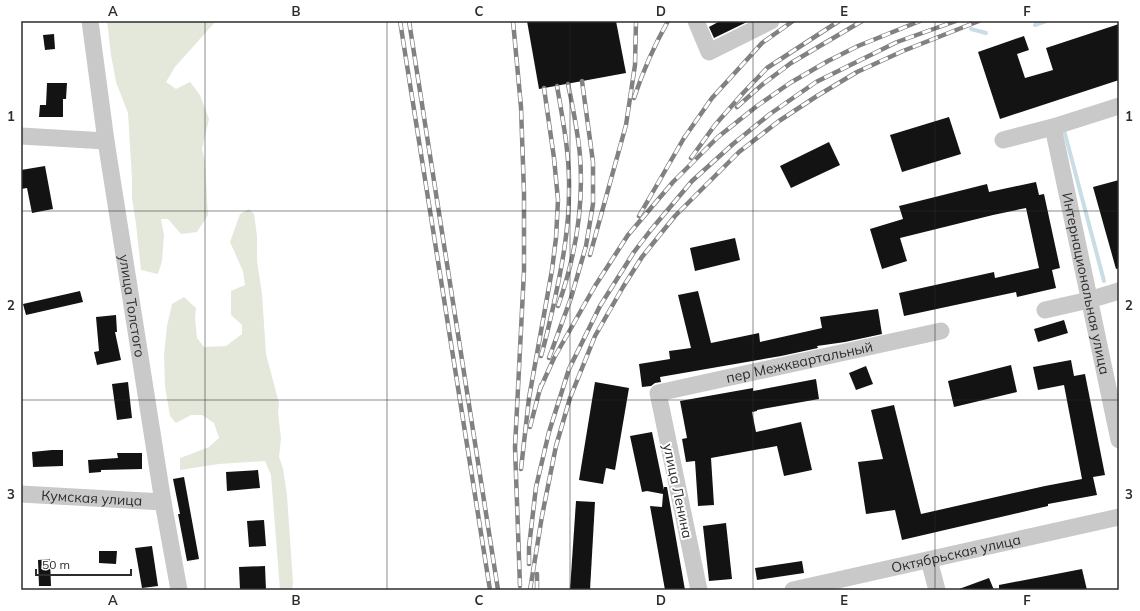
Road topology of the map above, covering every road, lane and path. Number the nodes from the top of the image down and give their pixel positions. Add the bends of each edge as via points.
1 (90, 21) edge
2 (696, 21) edge
3 (771, 21) edge
4 (1119, 106) edge
5 (1053, 127) junction
6 (21, 136) edge
7 (1003, 140) dead end
8 (106, 141) junction
9 (1119, 291) edge
10 (1089, 300) junction
11 (1045, 310) dead end
12 (941, 331) dead end
13 (658, 393) joint
14 (1119, 440) edge
15 (21, 494) edge
16 (163, 502) junction
17 (1119, 517) edge
18 (929, 560) junction
19 (179, 590) edge
20 (699, 590) edge
21 (793, 590) edge
22 (937, 590) edge

1 - 8 street, улица Толстого
2 - 3 street via 709,52
4 - 5 street
5 - 7 street
5 - 10 street, Интернациональная улица
6 - 8 street
8 - 16 street, улица Толстого
9 - 10 street
10 - 11 street
10 - 14 street, Интернациональная улица
12 - 13 street, пер Межквартальный
13 - 20 street, улица Ленина
15 - 16 street, Кумская улица
16 - 19 street, улица Толстого
17 - 18 street, Октябрьская улица
18 - 21 street, Октябрьская улица
18 - 22 street

